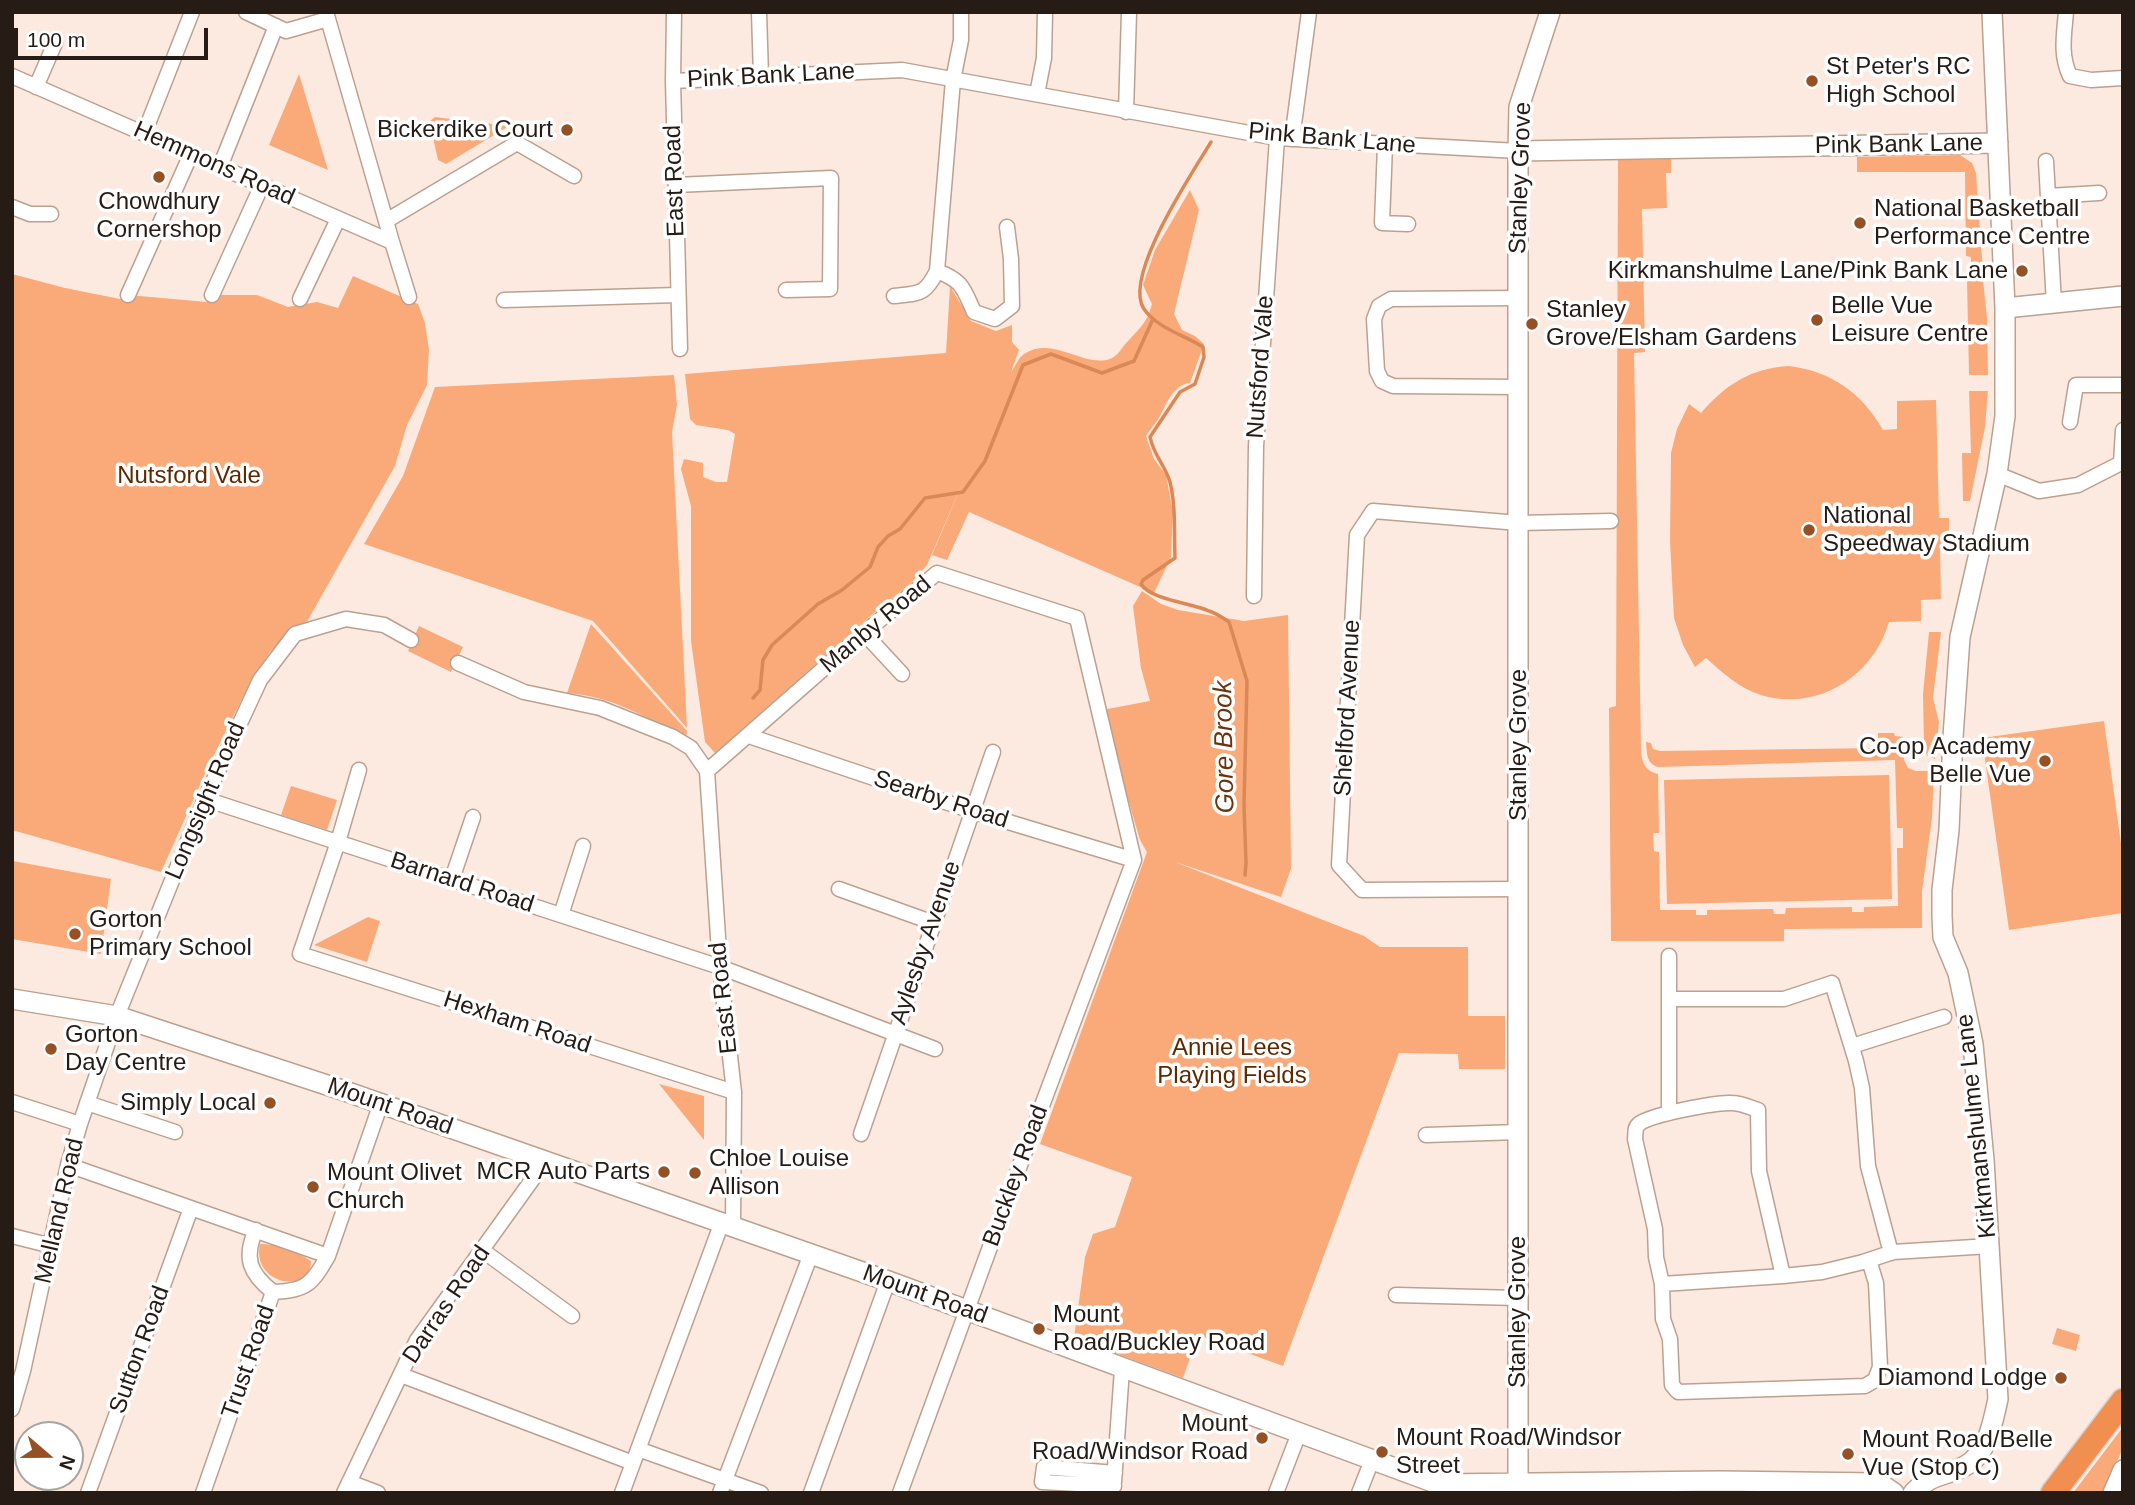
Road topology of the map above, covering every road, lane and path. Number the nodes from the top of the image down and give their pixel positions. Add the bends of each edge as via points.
1 (192, 12) edge
2 (246, 12) edge
3 (674, 12) edge
4 (760, 12) edge
5 (961, 12) edge
6 (1045, 12) edge
7 (1129, 12) edge
8 (1309, 12) edge
9 (1550, 12) edge
10 (1992, 12) edge
11 (2066, 12) edge
12 (327, 16) edge
13 (276, 26) junction
14 (55, 43) dead end
15 (12, 76) edge
16 (761, 76) junction
17 (2123, 78) edge
18 (953, 79) junction
19 (673, 81) junction
20 (36, 86) junction
21 (1037, 94) junction
22 (1126, 111) junction
23 (144, 134) junction
24 (1276, 138) junction
25 (1292, 139) junction
26 (1997, 143) junction
27 (1385, 145) junction
28 (1518, 151) junction
29 (191, 154) junction
30 (2046, 162) dead end
31 (220, 167) junction
32 (574, 176) dead end
33 (262, 185) junction
34 (676, 185) junction
35 (2099, 193) dead end
36 (2048, 196) junction
37 (12, 207) edge
38 (51, 214) dead end
39 (338, 219) junction
40 (386, 221) junction
41 (1409, 224) dead end
42 (1007, 227) dead end
43 (392, 242) junction
44 (937, 271) junction
45 (786, 290) dead end
46 (128, 295) dead end
47 (212, 295) dead end
48 (678, 295) junction
49 (894, 296) dead end
50 (2123, 296) edge
51 (409, 297) dead end
52 (1518, 298) junction
53 (300, 299) dead end
54 (504, 300) dead end
55 (2054, 304) junction
56 (2005, 308) junction
57 (680, 349) dead end
58 (2123, 385) edge
59 (1519, 387) junction
60 (2070, 422) dead end
61 (2123, 430) edge
62 (2122, 463) edge
63 (1997, 474) junction
64 (1611, 522) dead end
65 (1519, 523) junction
66 (1254, 596) dead end
67 (864, 633) junction
68 (411, 640) dead end
69 (458, 663) dead end
70 (902, 674) dead end
71 (749, 736) junction
72 (993, 752) dead end
73 (359, 770) dead end
74 (707, 771) junction
75 (205, 799) junction
76 (972, 811) junction
77 (473, 817) dead end
78 (338, 842) junction
79 (583, 846) dead end
80 (1134, 860) junction
81 (452, 879) junction
82 (839, 889) dead end
83 (1519, 889) junction
84 (561, 915) junction
85 (934, 923) junction
86 (1669, 956) dead end
87 (720, 967) junction
88 (12, 999) edge
89 (1669, 999) junction
90 (117, 1016) junction
91 (1944, 1017) dead end
92 (894, 1035) junction
93 (1852, 1046) junction
94 (934, 1049) dead end
95 (734, 1092) junction
96 (12, 1102) edge
97 (87, 1103) junction
98 (381, 1103) junction
99 (1669, 1113) junction
100 (80, 1124) junction
101 (175, 1132) dead end
102 (1518, 1132) junction
103 (861, 1134) dead end
104 (1426, 1135) dead end
105 (545, 1162) junction
106 (68, 1165) junction
107 (191, 1208) junction
108 (728, 1224) junction
109 (256, 1230) junction
110 (12, 1236) edge
111 (52, 1246) junction
112 (1990, 1246) junction
113 (482, 1250) junction
114 (1891, 1253) junction
115 (811, 1254) junction
116 (328, 1256) junction
117 (1870, 1260) junction
118 (1783, 1276) junction
119 (888, 1281) junction
120 (1662, 1283) junction
121 (273, 1292) junction
122 (1396, 1295) dead end
123 (1518, 1298) junction
124 (966, 1310) junction
125 (572, 1316) dead end
126 (1122, 1368) junction
127 (401, 1375) junction
128 (2123, 1401) edge
129 (12, 1409) edge
130 (1299, 1433) junction
131 (636, 1456) junction
132 (1372, 1460) junction
133 (2123, 1470) edge
134 (1114, 1484) edge
135 (723, 1486) edge
136 (1507, 1486) edge
137 (347, 1487) edge
138 (1584, 1487) edge
139 (1719, 1487) edge
140 (1436, 1488) edge
141 (1859, 1488) edge
142 (88, 1493) edge
143 (203, 1493) edge
144 (378, 1493) edge
145 (622, 1493) edge
146 (761, 1493) edge
147 (811, 1493) edge
148 (900, 1493) edge
149 (1276, 1493) edge
150 (1359, 1493) edge
151 (1894, 1493) edge
152 (1913, 1493) edge
153 (2053, 1493) edge
154 (2113, 1493) edge

1 - 23 street
2 - 13 street
3 - 19 street, East Road
4 - 16 street
5 - 18 street
6 - 21 street
7 - 22 street
8 - 25 street
9 - 28 street, Stanley Grove via 1519,107
10 - 26 street, Kirkmanshulme Lane
11 - 17 street via 2062,39 2070,76
12 - 13 street via 286,31
12 - 40 street
13 - 31 street
14 - 20 street
15 - 20 street, Hemmons Road
16 - 18 street, Pink Bank Lane via 902,70
16 - 19 street, Pink Bank Lane
18 - 21 street, Pink Bank Lane
18 - 44 street
19 - 34 street, East Road
20 - 23 street, Hemmons Road
21 - 22 street, Pink Bank Lane
22 - 24 street, Pink Bank Lane
23 - 29 street, Hemmons Road
24 - 25 street, Pink Bank Lane
24 - 66 street, Nutsford Vale via 1256,446
25 - 27 street, Pink Bank Lane
26 - 28 street, Pink Bank Lane
26 - 56 street, Kirkmanshulme Lane
27 - 28 street, Pink Bank Lane
27 - 41 street via 1382,223
28 - 52 street, Stanley Grove
29 - 31 street, Hemmons Road
29 - 46 street
30 - 36 street
31 - 33 street, Hemmons Road
32 - 40 street via 517,144
33 - 39 street, Hemmons Road
33 - 47 street
34 - 45 street via 831,178 830,289
34 - 48 street, East Road
35 - 36 street
36 - 55 street
37 - 38 street via 30,214
39 - 43 street, Hemmons Road
39 - 53 street
40 - 43 street
42 - 44 street via 1012,306 995,319 974,312 955,278
43 - 51 street
44 - 49 street via 930,286 918,293
48 - 54 street
48 - 57 street, East Road
50 - 55 street
52 - 59 street, Stanley Grove
52 - 59 street via 1391,299 1379,306 1374,319 1377,371 1382,381 1393,386
55 - 56 street
56 - 63 street, Kirkmanshulme Lane via 2005,416
58 - 60 street via 2076,385
59 - 65 street, Stanley Grove
61 - 62 street
62 - 63 street via 2078,485 2039,491
63 - 112 street, Kirkmanshulme Lane via 1961,638 1942,903 1943,937 1958,973 1972,1044
64 - 65 street
65 - 83 street, Stanley Grove
65 - 83 street, Shelford Avenue via 1373,511 1357,536 1339,865 1362,890
67 - 70 street
67 - 71 street, Manby Road
67 - 80 street, Manby Road via 937,573 1077,618
68 - 75 street, Longsight Road via 384,625 346,619 295,634 260,680
69 - 74 street via 524,692 600,708 673,737 691,748
71 - 74 street, Manby Road
71 - 76 street, Searby Road
72 - 76 street, Aylesby Avenue
73 - 78 street
74 - 87 street, East Road
75 - 78 street, Barnard Road
75 - 90 street, Longsight Road
76 - 80 street, Searby Road
76 - 85 street, Aylesby Avenue
77 - 81 street
78 - 81 street, Barnard Road
78 - 95 street, Hexham Road via 300,954
79 - 84 street
80 - 124 street, Buckley Road
81 - 84 street, Barnard Road
82 - 85 street
83 - 102 street, Stanley Grove
84 - 87 street, Barnard Road
85 - 92 street, Aylesby Avenue
86 - 89 street
87 - 92 street, Barnard Road
87 - 95 street, East Road
88 - 90 street, Mount Road
89 - 93 street via 1784,999 1832,983
89 - 99 street
90 - 97 street, Melland Road
90 - 98 street, Mount Road
91 - 93 street
92 - 94 street, Barnard Road
92 - 103 street, Aylesby Avenue
93 - 114 street via 1862,1088 1868,1166
95 - 108 street, East Road
96 - 100 street
97 - 100 street, Melland Road
97 - 101 street
98 - 105 street, Mount Road
98 - 116 street, Trust Road
99 - 118 street via 1729,1102 1758,1111 1759,1171
99 - 120 street via 1640,1122 1635,1139
100 - 106 street, Melland Road
102 - 104 street
102 - 123 street, Stanley Grove
105 - 108 street, Mount Road
105 - 113 street, Darras Road
106 - 107 street
106 - 111 street, Melland Road
107 - 109 street
107 - 142 street, Sutton Road
108 - 115 street, Mount Road
108 - 131 street, East Road
109 - 116 street
109 - 121 street via 249,1250 252,1268
110 - 111 street
111 - 129 street, Melland Road
112 - 114 street
112 - 152 street, Kirkmanshulme Lane via 1998,1399 1993,1423 1973,1461 1928,1480
113 - 125 street
113 - 127 street, Darras Road via 417,1340
114 - 117 street
115 - 119 street, Mount Road
115 - 135 street
116 - 121 street, Trust Road via 317,1276 302,1288
117 - 118 street
117 - 120 street via 1876,1283 1880,1367 1875,1380 1865,1386 1678,1392 1672,1385
118 - 120 street
119 - 124 street, Mount Road
119 - 147 street
121 - 143 street, Trust Road
122 - 123 street
123 - 136 street, Stanley Grove
124 - 126 street, Mount Road
124 - 148 street, Buckley Road
126 - 130 street, Mount Road
126 - 134 street
127 - 131 street
127 - 137 street, Darras Road
128 - 153 highway
130 - 132 street, Mount Road
130 - 149 street
131 - 135 street
131 - 145 street, East Road
132 - 140 street, Mount Road
132 - 150 street
133 - 154 street
135 - 146 street
136 - 138 street, Mount Road
136 - 140 street, Mount Road
137 - 144 street
138 - 139 street, Mount Road
139 - 141 street, Mount Road
141 - 151 street, Mount Road via 1877,1483

